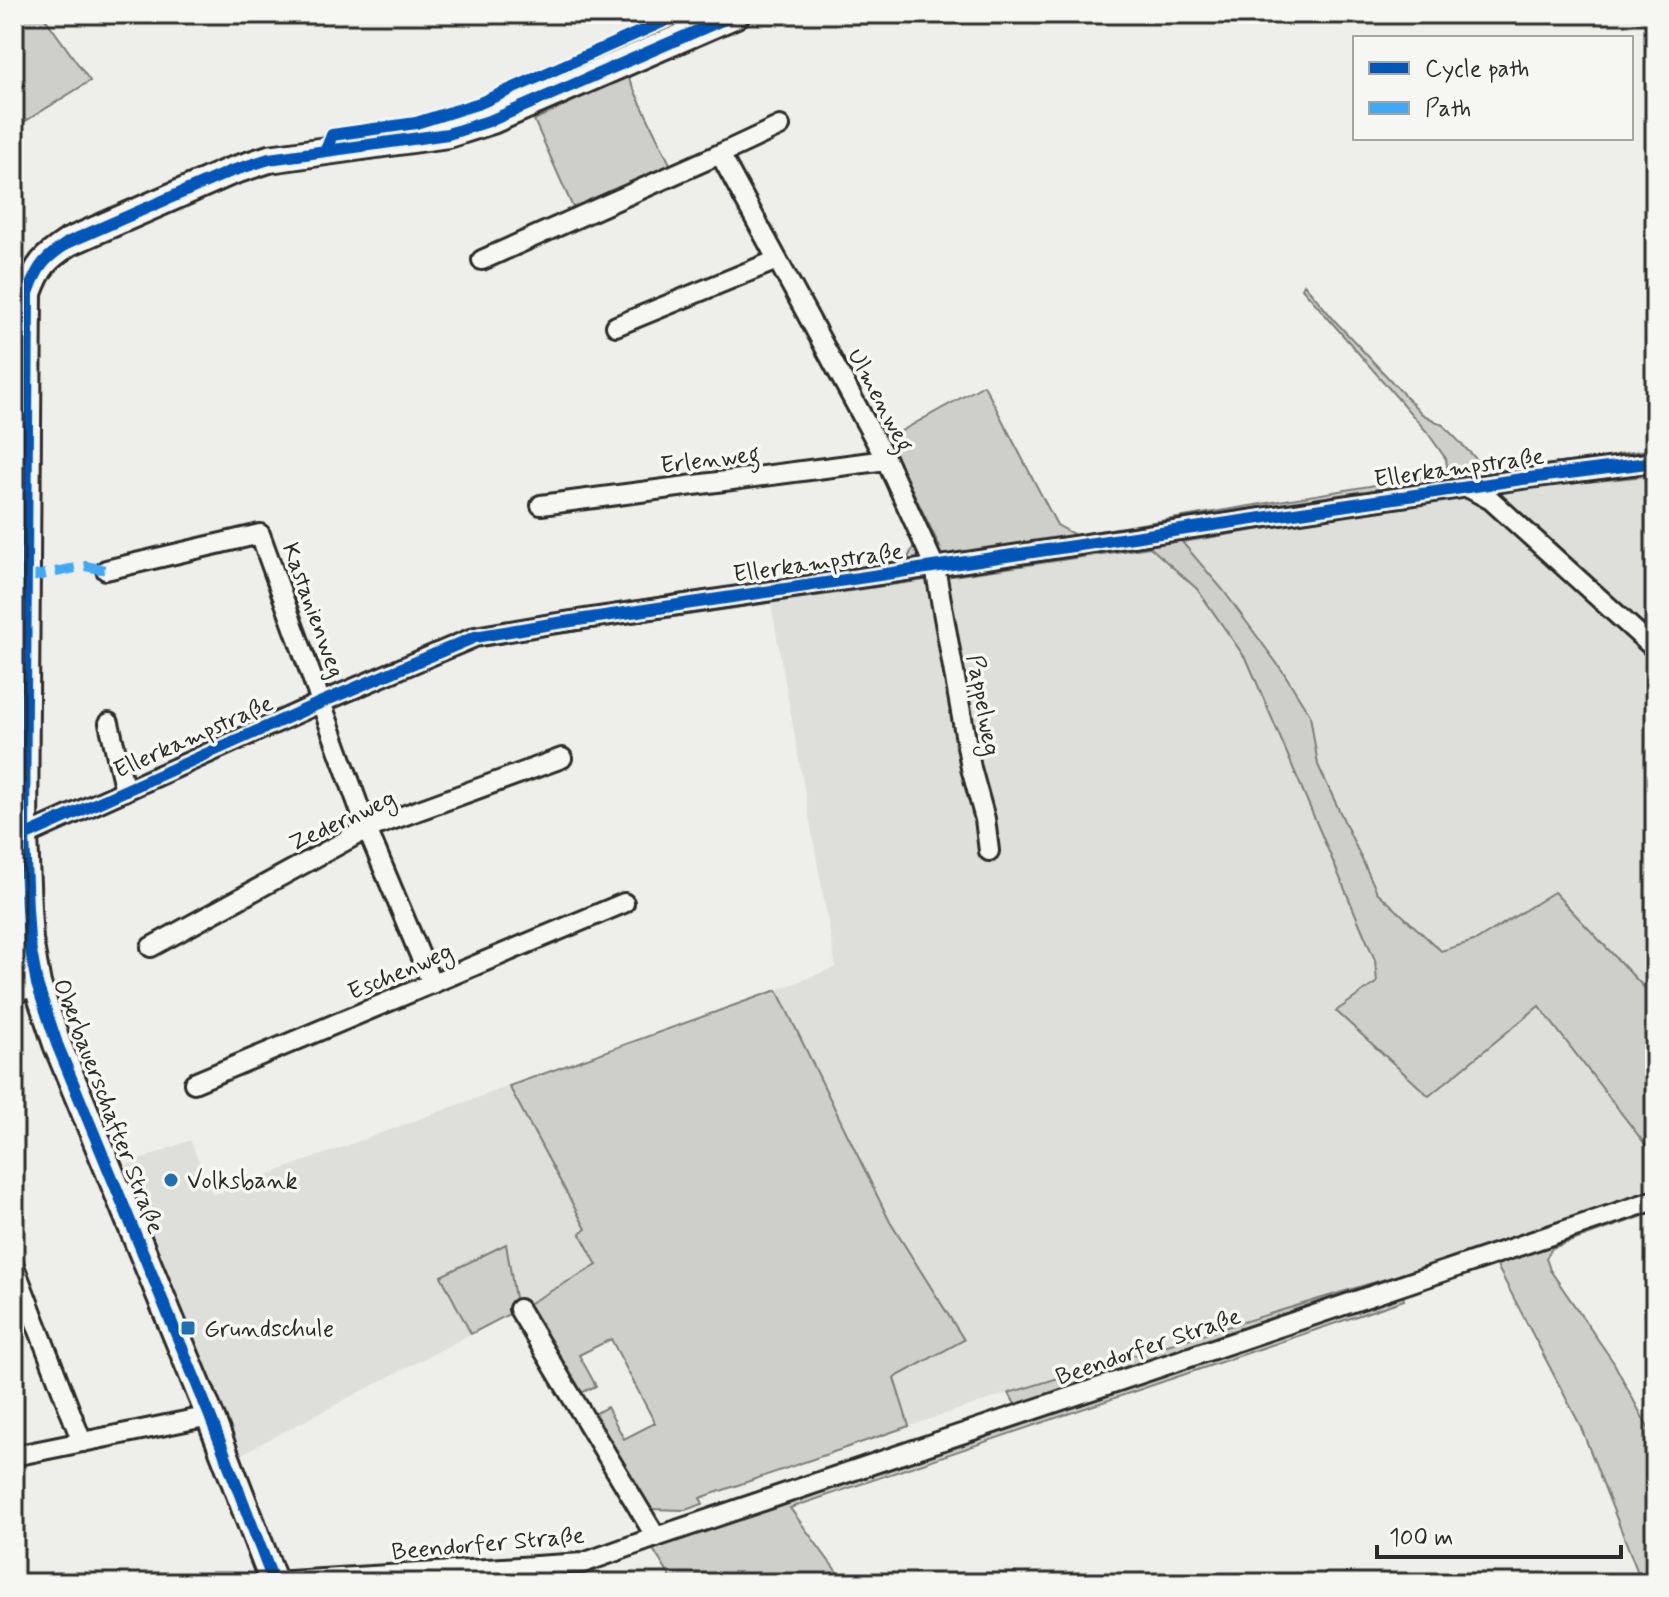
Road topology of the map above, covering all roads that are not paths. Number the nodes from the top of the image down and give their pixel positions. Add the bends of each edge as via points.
1 (736, 14) edge
2 (780, 126) dead end
3 (720, 154) junction
4 (482, 260) dead end
5 (777, 260) junction
6 (21, 292) edge
7 (616, 326) dead end
8 (886, 460) junction
9 (1655, 462) edge
10 (1469, 488) junction
11 (541, 505) dead end
12 (935, 567) junction
13 (106, 570) dead end
14 (1655, 649) edge
15 (322, 702) junction
16 (20, 705) edge
17 (109, 723) dead end
18 (562, 758) dead end
19 (125, 791) junction
20 (367, 829) junction
21 (24, 836) junction
22 (989, 851) dead end
23 (624, 903) dead end
24 (151, 947) dead end
25 (432, 984) junction
26 (26, 989) edge
27 (194, 1083) dead end
28 (1655, 1200) edge
29 (14, 1266) edge
30 (519, 1309) dead end
31 (210, 1416) junction
32 (82, 1442) junction
33 (14, 1456) edge
34 (656, 1537) junction
35 (274, 1583) edge

1 - 6 main road, Oberbauerschafter Straße via 463,130 269,159 229,172 69,242 47,256
2 - 3 street
3 - 4 street
3 - 5 street, Ulmenweg
5 - 7 street
5 - 8 street, Ulmenweg
6 - 16 main road, Oberbauerschafter Straße
8 - 11 street, Erlenweg
8 - 12 street, Ulmenweg
9 - 10 street, Ellerkampstraße
10 - 12 street, Ellerkampstraße
10 - 14 street, Ellerkampstraße via 1491,500
12 - 15 street, Ellerkampstraße via 475,637
12 - 22 street, Pappelweg
13 - 15 street, Kastanienweg via 260,534
15 - 19 street, Ellerkampstraße
15 - 20 street, Kastanienweg
16 - 21 main road, Oberbauerschafter Straße
17 - 19 street, Ellerkampstraße
18 - 20 street, Zedernweg
19 - 21 street, Ellerkampstraße
20 - 24 street, Zedernweg
20 - 25 street, Kastanienweg
21 - 26 main road, Oberbauerschafter Straße
23 - 25 street, Eschenweg
25 - 27 street, Eschenweg
26 - 31 main road, Oberbauerschafter Straße via 57,1044
28 - 34 street, Beendorfer Straße
29 - 32 street
30 - 34 street
31 - 32 street
31 - 35 main road, Oberbauerschafter Straße
32 - 33 street
34 - 35 street, Beendorfer Straße via 583,1563

